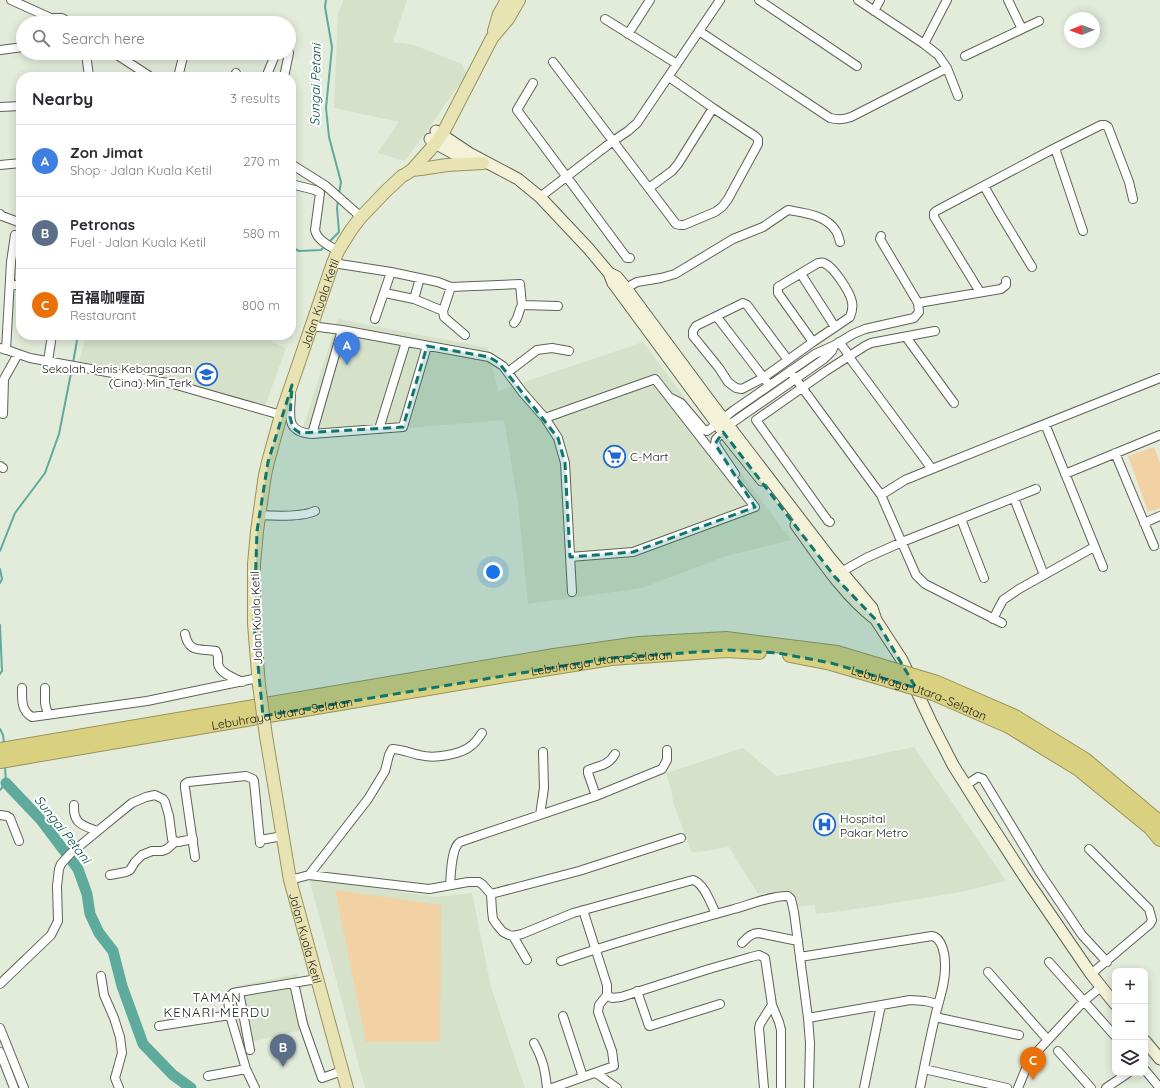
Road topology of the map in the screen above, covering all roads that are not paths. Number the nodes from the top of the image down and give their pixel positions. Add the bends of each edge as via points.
1 (11, 0) edge
2 (507, 0) edge
3 (519, 0) edge
4 (650, 0) edge
5 (720, 0) edge
6 (759, 0) edge
7 (858, 0) edge
8 (880, 0) edge
9 (947, 0) edge
10 (1008, 0) edge
11 (874, 11) junction
12 (45, 16) edge
13 (605, 19) dead end
14 (1039, 21) dead end
15 (1022, 29) junction
16 (699, 31) junction
17 (628, 34) junction
18 (492, 38) junction
19 (924, 44) junction
20 (16, 48) edge
21 (0, 50) edge
22 (965, 56) dead end
23 (87, 60) edge
24 (125, 60) edge
25 (182, 60) edge
26 (273, 60) edge
27 (288, 60) edge
28 (553, 62) dead end
29 (677, 64) junction
30 (857, 66) dead end
31 (947, 68) junction
32 (88, 72) edge
33 (143, 72) edge
34 (179, 72) edge
35 (268, 72) edge
36 (285, 72) edge
37 (668, 77) junction
38 (533, 83) dead end
39 (958, 96) dead end
40 (16, 106) edge
41 (0, 108) edge
42 (713, 108) junction
43 (436, 137) junction
44 (613, 141) junction
45 (1055, 148) junction
46 (16, 163) edge
47 (483, 163) junction
48 (0, 165) edge
49 (296, 167) edge
50 (496, 167) junction
51 (407, 173) junction
52 (567, 176) junction
53 (296, 185) edge
54 (984, 186) junction
55 (328, 187) junction
56 (649, 188) junction
57 (320, 193) junction
58 (540, 197) junction
59 (1133, 199) dead end
60 (0, 214) edge
61 (361, 217) junction
62 (16, 221) edge
63 (1082, 230) dead end
64 (15, 235) dead end
65 (881, 236) dead end
66 (840, 242) dead end
67 (334, 249) junction
68 (630, 258) dead end
69 (333, 263) junction
70 (1032, 267) dead end
71 (391, 272) junction
72 (608, 273) junction
73 (801, 274) junction
74 (420, 278) junction
75 (1006, 281) dead end
76 (16, 285) edge
77 (10, 286) junction
78 (451, 287) junction
79 (626, 288) junction
80 (980, 292) junction
81 (385, 293) junction
82 (414, 299) junction
83 (918, 303) junction
84 (522, 305) junction
85 (558, 306) dead end
86 (443, 311) junction
87 (717, 317) junction
88 (375, 319) dead end
89 (514, 323) dead end
90 (311, 326) junction
91 (835, 328) junction
92 (342, 330) junction
93 (935, 332) dead end
94 (465, 336) dead end
95 (906, 337) junction
96 (51, 340) edge
97 (406, 342) junction
98 (813, 342) junction
99 (837, 344) junction
100 (427, 346) junction
101 (3, 349) edge
102 (569, 351) dead end
103 (18, 354) junction
104 (849, 357) junction
105 (788, 360) junction
106 (48, 361) junction
107 (790, 371) junction
108 (508, 372) junction
109 (763, 378) junction
110 (1160, 378) edge
111 (795, 379) junction
112 (292, 384) junction
113 (769, 386) junction
114 (802, 388) junction
115 (669, 397) junction
116 (954, 403) dead end
117 (3, 414) dead end
118 (281, 415) junction
119 (545, 418) junction
120 (1045, 424) junction
121 (723, 425) junction
122 (379, 429) junction
123 (312, 434) junction
124 (1160, 435) edge
125 (1116, 453) junction
126 (932, 469) junction
127 (1065, 474) junction
128 (1036, 489) dead end
129 (881, 494) junction
130 (746, 497) junction
131 (1014, 498) junction
132 (315, 511) dead end
133 (259, 515) junction
134 (1160, 516) edge
135 (961, 519) junction
136 (830, 522) dead end
137 (1144, 523) junction
138 (902, 542) junction
139 (1154, 546) dead end
140 (1094, 547) junction
141 (570, 556) junction
142 (1103, 567) dead end
143 (841, 572) junction
144 (1044, 575) junction
145 (984, 578) dead end
146 (572, 592) dead end
147 (993, 618) junction
148 (876, 620) junction
149 (1002, 623) dead end
150 (185, 634) dead end
151 (242, 682) junction
152 (259, 682) junction
153 (22, 688) dead end
154 (45, 688) dead end
155 (48, 714) junction
156 (1012, 721) junction
157 (482, 733) dead end
158 (0, 750) edge
159 (667, 750) dead end
160 (23, 752) junction
161 (543, 752) dead end
162 (615, 754) dead end
163 (0, 761) edge
164 (966, 785) junction
165 (596, 796) junction
166 (74, 805) dead end
167 (540, 815) junction
168 (0, 816) edge
169 (1160, 823) edge
170 (97, 831) junction
171 (283, 836) junction
172 (681, 838) dead end
173 (1160, 838) edge
174 (193, 839) junction
175 (19, 841) dead end
176 (175, 842) junction
177 (1089, 849) dead end
178 (195, 857) dead end
179 (110, 875) dead end
180 (309, 875) junction
181 (290, 880) junction
182 (450, 885) junction
183 (491, 894) junction
184 (583, 910) junction
185 (716, 914) junction
186 (514, 936) junction
187 (798, 941) junction
188 (742, 943) dead end
189 (596, 949) junction
190 (800, 957) junction
191 (527, 960) dead end
192 (561, 961) dead end
193 (1049, 962) dead end
194 (1107, 962) junction
195 (988, 972) dead end
196 (1092, 974) junction
197 (101, 976) dead end
198 (316, 979) junction
199 (294, 983) junction
200 (0, 984) edge
201 (1101, 987) junction
202 (638, 991) junction
203 (239, 992) junction
204 (607, 994) junction
205 (1112, 1000) edge
206 (1084, 1001) junction
207 (720, 1004) dead end
208 (938, 1004) junction
209 (772, 1005) junction
210 (881, 1005) junction
211 (230, 1015) junction
212 (563, 1016) dead end
213 (935, 1017) junction
214 (808, 1018) junction
215 (159, 1026) dead end
216 (0, 1028) edge
217 (1112, 1033) edge
218 (1019, 1035) dead end
219 (1047, 1039) junction
220 (534, 1043) dead end
221 (1148, 1045) edge
222 (250, 1050) dead end
223 (1058, 1051) dead end
224 (0, 1052) edge
225 (1160, 1059) edge
226 (246, 1068) junction
227 (924, 1069) junction
228 (342, 1071) junction
229 (596, 1073) junction
230 (1148, 1074) edge
231 (208, 1076) dead end
232 (1124, 1076) edge
233 (583, 1077) junction
234 (14, 1088) edge
235 (24, 1088) edge
236 (119, 1088) edge
237 (254, 1088) edge
238 (347, 1088) edge
239 (547, 1088) edge
240 (552, 1088) edge
241 (617, 1088) edge
242 (764, 1088) edge
243 (781, 1088) edge
244 (809, 1088) edge
245 (864, 1088) edge
246 (920, 1088) edge
247 (1006, 1088) edge
248 (1018, 1088) edge
249 (1091, 1088) edge
250 (1106, 1088) edge
251 (1160, 1088) edge

1 - 12 street
2 - 18 main road, Jalan Kuala Ketil via 499,14
3 - 18 main road, Jalan Kuala Ketil via 508,19
4 - 17 street
5 - 16 street
6 - 30 street
7 - 11 street
8 - 11 street
9 - 19 street
10 - 15 street
11 - 19 street
13 - 17 street
14 - 15 street
15 - 22 street
16 - 29 street
16 - 31 street via 836,120 851,117
17 - 29 street
18 - 43 main road, Jalan Kuala Ketil via 460,100
19 - 31 street via 938,54
20 - 21 street
23 - 32 street
24 - 33 street
25 - 34 street
26 - 35 street
27 - 36 street
28 - 44 street
29 - 37 street
31 - 39 street
37 - 42 street
37 - 44 street via 637,123
38 - 52 street via 517,110
40 - 41 street
42 - 56 street via 678,164
42 - 56 street via 758,139 758,144 722,207 680,226
43 - 47 main road via 450,152
43 - 50 main road
43 - 51 main road, Jalan Kuala Ketil via 404,172
44 - 52 street
44 - 56 street
45 - 54 street
45 - 59 street via 1101,125 1108,126
45 - 63 street
46 - 48 street
47 - 50 main road
47 - 51 main road via 447,165
49 - 55 street
50 - 58 main road via 518,179
51 - 61 main road, Jalan Kuala Ketil
52 - 58 street
52 - 68 street via 627,258
53 - 57 street
54 - 70 street
54 - 80 street via 934,213 934,217
55 - 57 street
55 - 61 street
57 - 67 street via 315,232
58 - 72 main road
60 - 62 street
61 - 67 main road, Jalan Kuala Ketil
64 - 77 street
65 - 83 street via 880,239
66 - 79 street via 836,231 824,220 814,215 788,210 763,227 733,239 675,274 637,282
67 - 69 main road, Jalan Kuala Ketil
69 - 71 street
69 - 90 main road, Jalan Kuala Ketil
71 - 74 street
71 - 81 street
72 - 79 main road via 617,277
72 - 121 main road via 647,330
73 - 91 street
73 - 91 street via 818,263 823,263 837,275 848,291 852,300 852,312 850,317
73 - 98 street via 780,285 777,291
74 - 78 street
74 - 82 street
75 - 80 street via 1006,285 1001,288
76 - 77 street
77 - 101 street
78 - 84 street via 521,284
78 - 86 street
79 - 121 main road
80 - 83 street
81 - 82 street
81 - 88 street
82 - 86 street
83 - 99 street via 919,312 914,318 865,329
84 - 85 street
84 - 89 street
86 - 94 street via 444,317
87 - 105 street via 743,303 746,304
87 - 109 street
87 - 109 street via 696,326 693,336 728,382 736,388 742,389
90 - 92 street
90 - 112 main road, Jalan Kuala Ketil
91 - 98 street
92 - 97 street
92 - 123 street
93 - 95 street
95 - 104 street via 865,346
95 - 116 street
96 - 106 street
97 - 100 street
97 - 122 street
98 - 105 street
99 - 104 street
99 - 107 street via 815,354
99 - 111 street via 824,359
100 - 108 street via 488,357
100 - 122 street via 403,427
101 - 103 street
102 - 108 street via 552,348 537,350
103 - 106 street
103 - 117 street via 4,379
104 - 114 street
104 - 126 street
105 - 109 street
106 - 118 street via 173,384
107 - 111 street
107 - 113 street
108 - 119 street
109 - 113 street
110 - 120 street
111 - 114 street
111 - 121 street
112 - 118 main road, Jalan Kuala Ketil
112 - 123 street via 290,417 293,428 300,433
113 - 121 street via 734,410
114 - 129 street
114 - 136 street via 756,420
115 - 119 street via 655,379
115 - 121 street via 681,403 704,430
115 - 130 street
118 - 133 main road, Jalan Kuala Ketil via 268,462
119 - 141 street via 558,438 565,464
120 - 126 street
120 - 127 street
121 - 130 street via 715,444 744,488
121 - 143 main road
121 - 148 main road via 834,577
122 - 123 street
124 - 125 street
125 - 127 street
125 - 137 street
126 - 129 street via 905,480
127 - 140 street
128 - 131 street
129 - 138 street
130 - 141 street via 755,507 633,552
131 - 135 street
131 - 144 street
132 - 133 street via 295,515
133 - 152 main road, Jalan Kuala Ketil via 254,564 254,617
134 - 137 street
135 - 138 street
135 - 145 street
137 - 139 street
138 - 143 street
138 - 147 street via 920,580
140 - 142 street
140 - 144 street
141 - 146 street
143 - 148 main road via 872,608
144 - 147 street via 1003,600
147 - 149 street
148 - 164 main road via 902,660 953,765
150 - 151 street via 186,640 193,648 216,651 218,665 222,670
151 - 152 street
151 - 155 street via 147,701
152 - 171 main road, Jalan Kuala Ketil, bridge
153 - 155 street via 25,712 32,717
154 - 155 street
156 - 160 highway, Lebuhraya Utara–Selatan, bridge via 834,658 726,650 611,658
156 - 169 highway, Lebuhraya Utara–Selatan via 1085,760
156 - 173 highway, Lebuhraya Utara–Selatan via 1079,768
157 - 180 street via 473,745 462,752 449,755 420,756 392,749 380,781
158 - 160 highway, Lebuhraya Utara–Selatan
159 - 165 street via 667,760 662,769
160 - 163 highway, Lebuhraya Utara–Selatan
161 - 167 street via 544,788
162 - 165 street via 608,763 588,770
164 - 194 street via 978,777 983,779 1082,935
164 - 196 main road via 1016,865
165 - 167 street
166 - 170 street via 74,815 79,823
167 - 182 street via 458,843 454,852
168 - 175 street via 10,818
170 - 176 street via 132,803 155,795 165,802
170 - 200 street via 61,864 57,886 58,921 54,930
171 - 174 street via 260,841 254,782 246,776 185,784
171 - 181 main road, Jalan Kuala Ketil
172 - 183 street via 579,871
174 - 176 street
174 - 178 street
176 - 179 street via 162,851 152,851 142,856 130,870
177 - 194 street via 1149,909 1152,920
180 - 181 street
180 - 182 street via 429,889
181 - 198 main road, Jalan Kuala Ketil
182 - 183 street via 479,882
183 - 186 street via 493,919 503,932
184 - 185 street via 693,880 704,890
184 - 186 street
184 - 189 street
185 - 187 street via 771,898 788,896 791,899
185 - 189 street
186 - 191 street
187 - 188 street via 754,933
187 - 190 street
189 - 192 street
189 - 204 street via 607,985
190 - 208 street via 936,937 940,941 945,964 944,982
190 - 214 street
193 - 206 street
194 - 196 street
195 - 219 street
196 - 201 main road
197 - 236 street via 104,995 120,1037 122,1058 115,1078
198 - 199 street
198 - 228 main road, Jalan Kuala Ketil
199 - 203 street
199 - 228 street via 303,1024 322,1078
201 - 205 main road
201 - 206 street
202 - 204 street via 616,998
202 - 207 street via 649,1026
202 - 209 street via 759,955 765,958
203 - 211 street via 233,993 228,1000
203 - 222 street
204 - 229 street via 599,1005 598,1012 612,1051 614,1066
206 - 217 street
206 - 219 street
208 - 210 street via 917,1000
208 - 213 street
209 - 242 street via 759,1028
209 - 243 street via 781,1030
210 - 214 street
210 - 245 street
211 - 215 street
211 - 226 street
212 - 233 street
213 - 218 street
213 - 227 street
214 - 244 street
216 - 235 street
219 - 248 street via 1030,1060
220 - 239 street via 544,1068
221 - 225 main road
223 - 249 street
224 - 234 street
226 - 231 street
226 - 237 street
227 - 246 street
227 - 247 street
228 - 238 main road, Jalan Kuala Ketil
229 - 233 street
229 - 241 street
230 - 251 street
232 - 250 street
233 - 240 street

